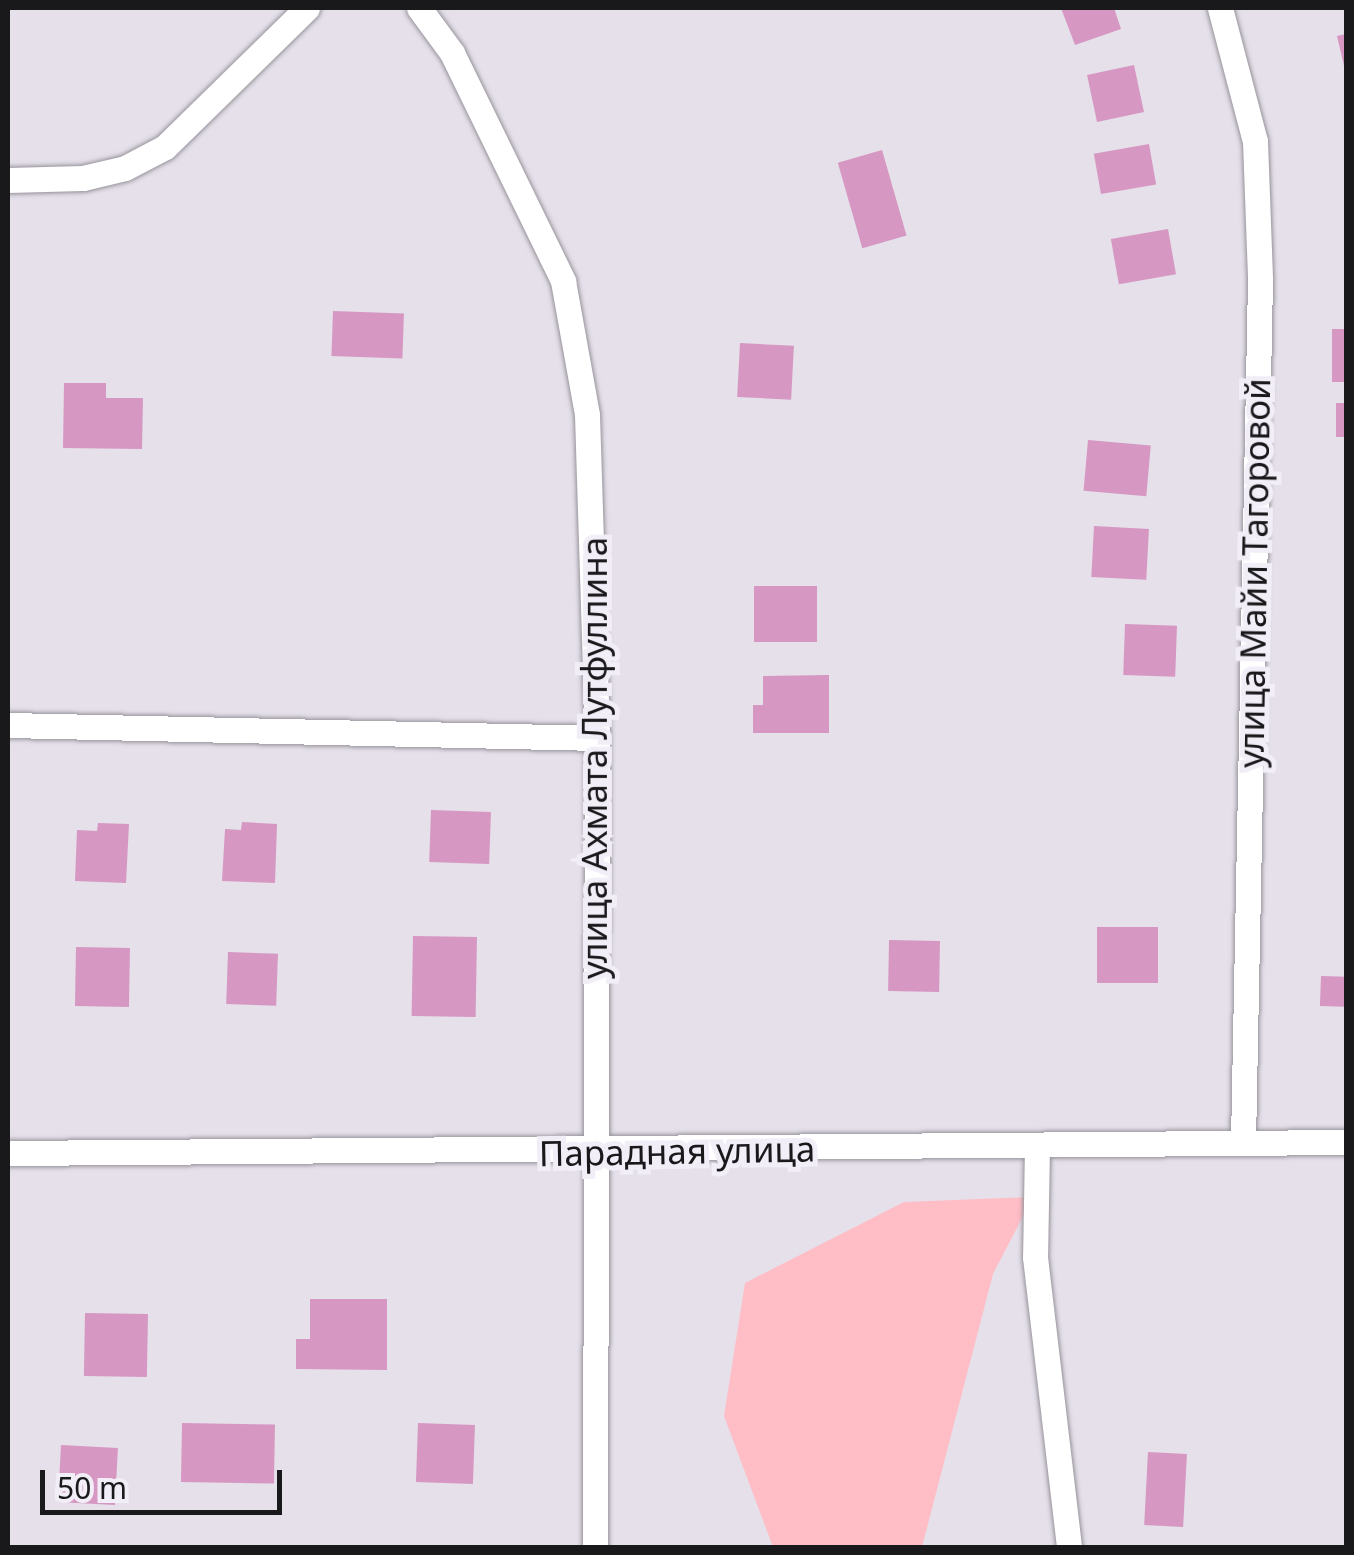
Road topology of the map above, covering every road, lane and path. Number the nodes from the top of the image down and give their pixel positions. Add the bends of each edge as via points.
1 (307, 8) edge
2 (418, 8) edge
3 (1220, 8) edge
4 (8, 180) edge
5 (8, 724) edge
6 (597, 738) junction
7 (1243, 1142) junction
8 (1346, 1142) edge
9 (1037, 1146) junction
10 (8, 1153) edge
11 (592, 1153) junction
12 (595, 1548) edge
13 (1068, 1548) edge

1 - 4 street via 165,147 126,168 83,178
2 - 6 street, улица Ахмата Лутфуллина via 452,53 564,281 588,415
3 - 7 street, улица Майи Тагоровой via 1255,141 1260,280
5 - 6 street
6 - 11 street, улица Ахмата Лутфуллина
7 - 8 street, Парадная улица
7 - 9 street, Парадная улица
9 - 11 street, Парадная улица
9 - 13 street via 1035,1256
10 - 11 street, Парадная улица
11 - 12 street, улица Ахмата Лутфуллина

